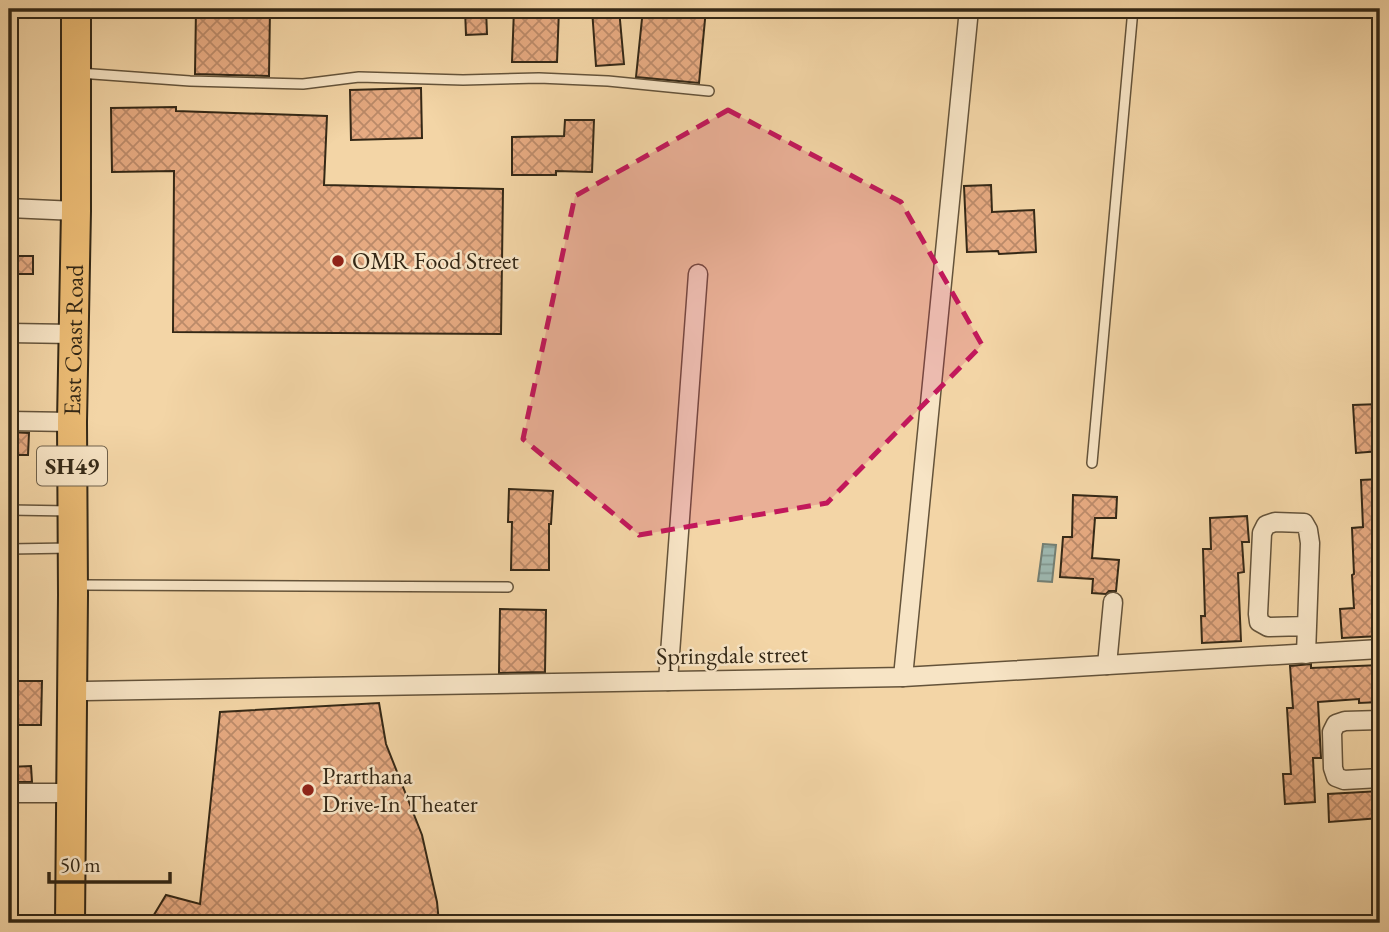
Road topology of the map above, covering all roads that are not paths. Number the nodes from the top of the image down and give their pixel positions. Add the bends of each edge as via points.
1 (76, 9) edge
2 (92, 9) edge
3 (969, 9) edge
4 (1133, 9) edge
5 (84, 74) junction
6 (709, 91) dead end
7 (9, 208) edge
8 (76, 211) junction
9 (698, 274) dead end
10 (9, 333) edge
11 (73, 334) junction
12 (9, 421) edge
13 (72, 422) junction
14 (1091, 463) dead end
15 (9, 510) edge
16 (72, 511) junction
17 (73, 548) junction
18 (9, 549) edge
19 (84, 585) junction
20 (508, 587) dead end
21 (1113, 602) dead end
22 (1307, 626) junction
23 (1380, 649) edge
24 (1306, 654) junction
25 (1107, 665) junction
26 (903, 677) junction
27 (668, 681) junction
28 (85, 691) junction
29 (1380, 720) edge
30 (1380, 778) edge
31 (9, 793) edge
32 (71, 793) junction
33 (70, 923) edge
34 (83, 923) edge

1 - 5 main road, East Coast Road / SH49
2 - 5 main road, East Coast Road / SH49
3 - 26 street
4 - 14 lane
5 - 6 lane via 303,84 359,77 539,78
5 - 8 main road, East Coast Road / SH49
5 - 19 main road, East Coast Road / SH49
7 - 8 street
8 - 11 main road, East Coast Road / SH49
9 - 27 street
10 - 11 street
11 - 13 main road, East Coast Road / SH49
12 - 13 street
13 - 16 main road, East Coast Road / SH49
15 - 16 lane
16 - 17 main road, East Coast Road / SH49
17 - 18 lane
17 - 32 main road, East Coast Road / SH49
19 - 20 lane
19 - 28 main road, East Coast Road / SH49
21 - 25 street
22 - 22 street via 1308,530 1304,523 1266,525 1259,622 1268,627
22 - 24 street
23 - 24 street, Springdale street
24 - 25 street, Springdale street
25 - 26 street, Springdale street
26 - 27 street, Springdale street
27 - 28 street, Springdale street
28 - 34 main road, East Coast Road / SH49
29 - 30 street via 1345,721 1336,724 1332,732 1336,777
31 - 32 street
32 - 33 main road, East Coast Road / SH49

